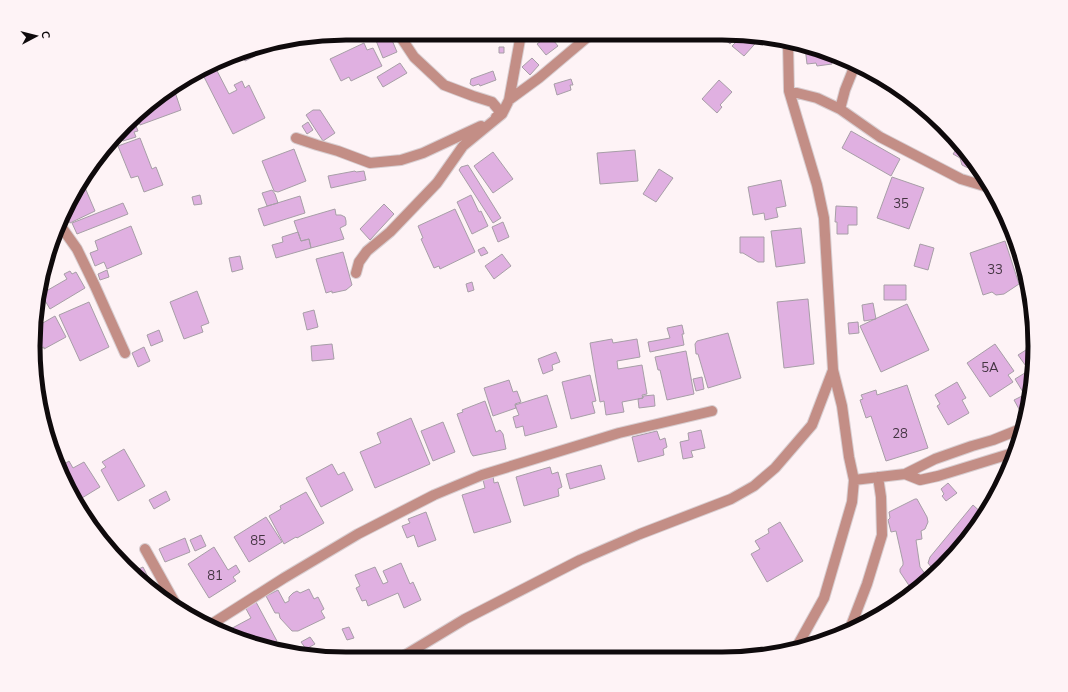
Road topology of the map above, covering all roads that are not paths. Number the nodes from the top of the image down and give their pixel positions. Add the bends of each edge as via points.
1 (403, 40) edge
2 (520, 40) edge
3 (584, 40) edge
4 (788, 47) edge
5 (854, 70) edge
6 (790, 91) junction
7 (509, 100) junction
8 (840, 109) junction
9 (502, 114) junction
10 (296, 138) dead end
11 (982, 185) edge
12 (63, 229) edge
13 (356, 273) dead end
14 (125, 353) dead end
15 (833, 370) junction
16 (712, 411) dead end
17 (1016, 431) edge
18 (1008, 454) edge
19 (905, 474) junction
20 (878, 476) junction
21 (854, 480) junction
22 (145, 549) dead end
23 (172, 597) edge
24 (215, 622) edge
25 (852, 622) edge
26 (799, 642) edge
27 (410, 652) edge

1 - 9 street via 414,57 444,86 492,102
2 - 7 street
3 - 7 street
4 - 6 street
5 - 8 street
6 - 8 street via 817,98
6 - 15 street via 824,218
7 - 9 street
8 - 11 street via 880,137 961,179
9 - 10 street via 423,153 401,160 370,163
9 - 13 street via 463,146 437,183 390,232 367,251 359,262
12 - 14 street via 77,249
15 - 21 street via 842,406
15 - 27 street via 812,424 775,468 754,486 731,499 580,560 465,619
16 - 24 street via 618,433 482,475 434,495 358,534
17 - 19 street via 935,458
18 - 19 street via 920,480
19 - 20 street
20 - 21 street
20 - 25 street via 882,535
21 - 26 street via 852,502 824,598
22 - 23 street

